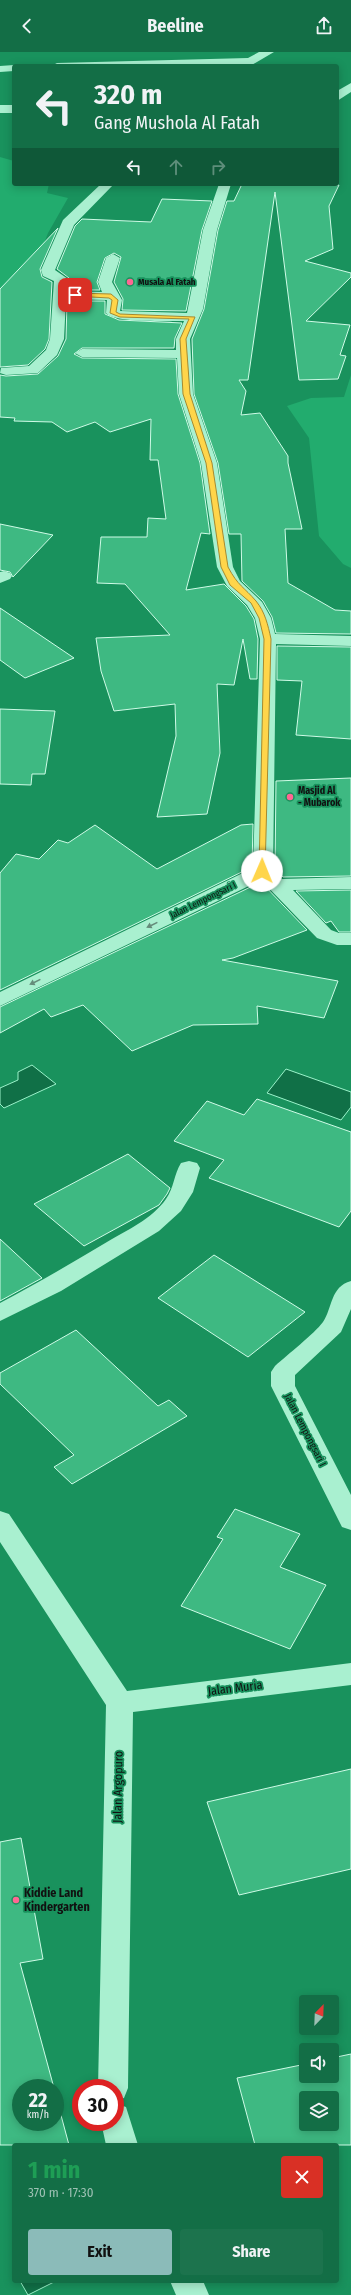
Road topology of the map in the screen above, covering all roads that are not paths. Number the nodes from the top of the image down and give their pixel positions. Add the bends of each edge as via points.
1 (268, 52) edge
2 (245, 63) edge
3 (182, 64) edge
4 (12, 68) edge
5 (0, 69) edge
6 (351, 87) edge
7 (339, 96) edge
8 (0, 109) edge
9 (12, 109) edge
10 (106, 186) edge
11 (224, 186) edge
12 (113, 258) dead end
13 (59, 295) junction
14 (111, 296) junction
15 (192, 317) junction
16 (82, 353) dead end
17 (184, 354) junction
18 (6, 371) dead end
19 (268, 639) junction
20 (351, 641) edge
21 (262, 871) junction
22 (351, 883) edge
23 (278, 885) junction
24 (351, 939) edge
25 (0, 1000) edge
26 (189, 1168) dead end
27 (351, 1289) edge
28 (0, 1313) edge
29 (351, 1520) edge
30 (0, 1521) edge
31 (351, 1674) edge
32 (120, 1703) junction
33 (113, 2079) edge
34 (118, 2131) edge
35 (122, 2143) edge
36 (187, 2283) edge
37 (193, 2295) edge

1 - 2 street
2 - 3 street
4 - 5 street
6 - 7 street
8 - 9 street
10 - 13 street via 68,224 48,270 48,273 61,279
11 - 15 street via 210,230 196,309
12 - 14 street via 105,282
13 - 14 street
13 - 18 street via 57,340 52,352 33,370
14 - 15 street via 115,300 113,313 120,315
15 - 17 street via 183,339
16 - 17 street
17 - 19 street via 186,394 209,463 225,567 233,583 254,602 263,618
19 - 20 street
19 - 21 street
21 - 23 street
21 -> 25 street, Jalan Lempongsari I
22 - 23 street
23 - 24 street via 324,934 337,939
26 - 28 street via 182,1192 173,1206 151,1226 53,1285
27 - 29 street, Jalan Lempongsari I via 343,1299 333,1326 283,1372 282,1379 283,1386
30 - 32 street
31 - 32 street, Jalan Muria
32 - 33 street, Jalan Argopuro
34 - 35 street
36 - 37 street

